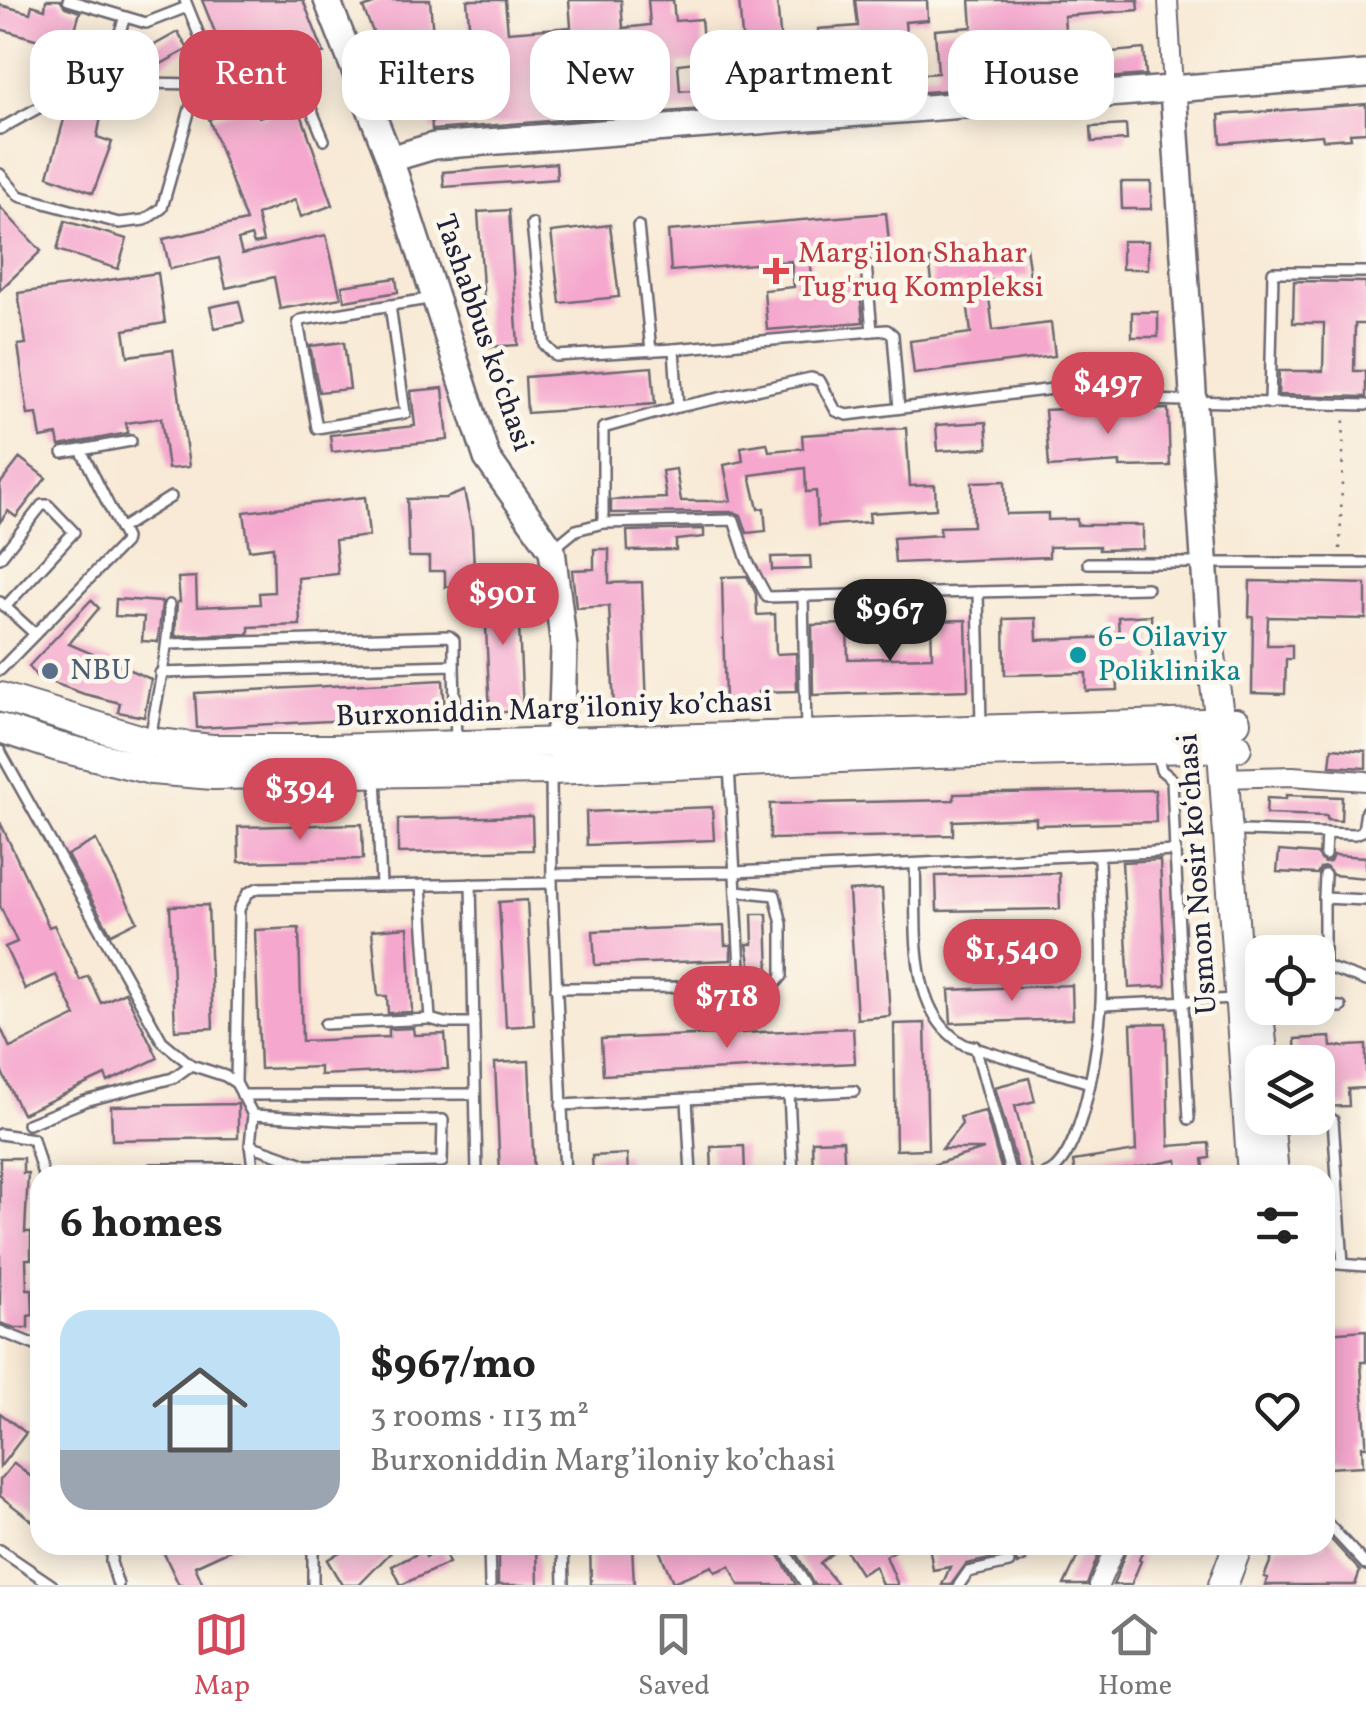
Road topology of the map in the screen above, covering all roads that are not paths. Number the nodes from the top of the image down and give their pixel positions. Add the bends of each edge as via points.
1 (68, 0) edge
2 (328, 0) edge
3 (1168, 0) edge
4 (186, 4) edge
5 (125, 16) junction
6 (121, 30) edge
7 (196, 30) edge
8 (1366, 74) edge
9 (1173, 90) junction
10 (30, 112) edge
11 (187, 120) edge
12 (316, 120) edge
13 (0, 129) edge
14 (324, 140) dead end
15 (390, 160) junction
16 (0, 174) edge
17 (532, 224) dead end
18 (638, 226) dead end
19 (866, 264) dead end
20 (1366, 272) edge
21 (435, 298) junction
22 (390, 306) junction
23 (872, 332) junction
24 (651, 350) junction
25 (674, 350) junction
26 (1092, 364) dead end
27 (1052, 389) dead end
28 (1194, 403) junction
29 (1270, 404) junction
30 (1366, 406) edge
31 (678, 407) junction
32 (898, 408) junction
33 (131, 441) dead end
34 (80, 450) junction
35 (63, 453) dead end
36 (171, 498) dead end
37 (603, 522) junction
38 (120, 529) junction
39 (552, 550) junction
40 (0, 558) edge
41 (1204, 561) junction
42 (1366, 563) edge
43 (1088, 564) dead end
44 (1147, 588) dead end
45 (978, 592) junction
46 (803, 596) junction
47 (3, 604) edge
48 (169, 604) dead end
49 (35, 634) junction
50 (169, 644) junction
51 (1210, 648) joint
52 (454, 665) junction
53 (0, 670) edge
54 (160, 673) junction
55 (0, 697) edge
56 (0, 728) edge
57 (982, 730) junction
58 (806, 735) junction
59 (150, 742) junction
60 (456, 746) junction
61 (1156, 748) junction
62 (1229, 749) junction
63 (0, 751) edge
64 (554, 756) junction
65 (729, 762) junction
66 (376, 773) junction
67 (1366, 780) edge
68 (1366, 811) edge
69 (1243, 831) junction
70 (1326, 833) junction
71 (1175, 851) junction
72 (1325, 854) dead end
73 (1099, 855) junction
74 (915, 864) junction
75 (735, 872) junction
76 (1325, 875) dead end
77 (552, 878) junction
78 (421, 884) junction
79 (471, 884) junction
80 (380, 885) junction
81 (736, 892) junction
82 (1324, 898) junction
83 (1366, 900) edge
84 (1247, 935) edge
85 (1255, 935) edge
86 (1322, 935) edge
87 (1335, 971) edge
88 (1366, 981) edge
89 (714, 984) junction
90 (556, 988) junction
91 (1183, 1001) junction
92 (1245, 1003) edge
93 (1100, 1005) junction
94 (1335, 1007) edge
95 (1341, 1007) dead end
96 (430, 1019) junction
97 (474, 1023) junction
98 (325, 1024) dead end
99 (1253, 1025) edge
100 (975, 1046) junction
101 (191, 1065) junction
102 (1090, 1082) junction
103 (236, 1083) junction
104 (854, 1090) dead end
105 (242, 1094) junction
106 (475, 1094) junction
107 (790, 1094) junction
108 (687, 1099) junction
109 (561, 1106) junction
110 (253, 1114) junction
111 (1189, 1118) dead end
112 (28, 1124) dead end
113 (0, 1134) edge
114 (1270, 1135) edge
115 (1334, 1135) edge
116 (250, 1146) junction
117 (39, 1165) edge
118 (253, 1165) edge
119 (477, 1165) edge
120 (564, 1165) edge
121 (690, 1165) edge
122 (793, 1165) edge
123 (1009, 1165) edge
124 (1061, 1165) edge
125 (1252, 1165) edge
126 (1273, 1165) edge
127 (1335, 1264) edge
128 (1343, 1264) junction
129 (1366, 1266) edge
130 (0, 1331) edge
131 (30, 1344) edge
132 (1335, 1532) edge
133 (0, 1550) edge
134 (111, 1555) edge
135 (314, 1555) edge
136 (489, 1555) edge
137 (563, 1555) edge
138 (788, 1555) edge
139 (1112, 1555) edge
140 (1216, 1555) edge
141 (1234, 1555) edge
142 (1009, 1564) dead end
143 (1366, 1566) edge
144 (52, 1585) edge
145 (118, 1585) edge
146 (313, 1585) edge
147 (490, 1585) edge
148 (564, 1585) edge
149 (806, 1585) edge
150 (959, 1585) edge
151 (1100, 1585) edge
152 (1206, 1585) edge
153 (1223, 1585) edge

1 - 5 lane
2 - 15 street, Tashabbus koʻchasi
3 - 9 street
4 - 5 lane via 146,23
4 - 7 lane
5 - 6 lane
8 - 9 street
9 - 15 street via 434,146
9 - 28 street, Usmon Nosir ko‘chasi
10 - 13 lane
11 - 16 lane via 162,208 145,220 119,224 18,196
12 - 14 lane
15 - 21 street, Tashabbus koʻchasi
17 - 24 lane via 550,353
18 - 24 lane
19 - 23 lane
20 - 29 lane via 1273,272
21 - 22 lane
21 - 39 street, Tashabbus koʻchasi via 486,458
22 - 22 lane via 406,414 317,428 298,322
23 - 25 lane
23 - 32 lane via 893,336
24 - 25 lane
25 - 31 lane
26 - 28 lane via 1100,399
27 - 32 lane
28 - 29 lane
28 - 41 street, Usmon Nosir ko‘chasi
29 - 30 lane
31 - 32 lane via 811,378 820,381 840,413
31 - 37 lane via 603,428
33 - 34 lane
34 - 35 lane
34 - 38 lane
36 - 38 lane
37 - 39 lane via 576,530
37 - 46 lane via 734,520 764,594
38 - 49 lane via 124,543
39 - 64 street, Tashabbus koʻchasi via 564,648
40 - 47 lane via 42,505 72,528 73,536
41 - 42 lane
41 - 43 lane
41 - 51 street, Usmon Nosir ko‘chasi
44 - 45 lane
45 - 46 lane
45 - 57 lane
46 - 58 lane
47 - 49 lane
48 - 50 lane
49 - 53 lane
50 - 52 lane via 449,636
50 - 54 lane
51 - 62 main road, Usmon Nosir ko‘chasi
52 - 54 lane
52 - 60 lane
54 - 59 lane
55 - 59 main road, Burxoniddin Marg’iloniy ko’chasi
56 - 66 main road, Burxoniddin Marg’iloniy ko’chasi via 152,770 213,776
57 - 58 main road, Burxoniddin Marg’iloniy ko’chasi
57 - 62 main road, Burxoniddin Marg’iloniy ko’chasi
58 - 64 main road, Burxoniddin Marg’iloniy ko’chasi
59 - 60 main road, Burxoniddin Marg’iloniy ko’chasi via 212,749
60 - 64 main road, Burxoniddin Marg’iloniy ko’chasi
61 - 62 main road, Burxoniddin Marg’iloniy ko’chasi
61 - 65 main road, Burxoniddin Marg’iloniy ko’chasi
61 - 71 lane via 1161,770 1172,779
62 - 67 street
62 - 69 main road, Usmon Nosir ko‘chasi
62 - 84 main road, Usmon Nosir ko‘chasi
63 - 101 lane via 162,1042
64 - 65 main road, Burxoniddin Marg’iloniy ko’chasi
64 - 66 main road, Burxoniddin Marg’iloniy ko’chasi
64 - 77 lane
65 - 75 lane
66 - 80 lane
68 - 70 lane via 1363,831
69 - 70 lane
69 - 85 main road, Usmon Nosir ko‘chasi
70 - 72 lane
71 - 73 lane
71 - 91 lane
73 - 74 lane
73 - 93 lane
74 - 75 lane
74 - 100 lane via 924,994 950,1036
75 - 77 lane
75 - 81 lane
76 - 82 lane
77 - 79 lane
77 - 90 lane
78 - 79 lane
78 - 80 lane
78 - 96 lane
79 - 97 lane
80 - 103 lane via 258,888 242,900
81 - 89 lane via 740,968 736,978
81 - 89 lane via 776,895 782,976 776,983
82 - 83 lane
82 - 86 lane
87 - 88 lane
89 - 90 lane
90 - 109 lane
91 - 92 lane
91 - 93 lane
91 - 111 lane
93 - 102 lane
94 - 95 lane
96 - 97 lane
96 - 98 lane
97 - 106 lane
99 - 125 main road, Usmon Nosir ko‘chasi
100 - 102 lane
100 - 123 lane
101 - 103 lane
101 - 112 lane via 172,1078 85,1100
102 - 124 lane
103 - 105 lane
104 - 107 lane
105 - 106 lane
105 - 110 lane
106 - 119 lane
107 - 108 lane
107 - 122 lane
108 - 109 lane
108 - 121 lane
109 - 120 lane
110 - 116 lane
110 - 116 lane via 443,1120 442,1162 308,1164
113 - 117 lane via 32,1138
114 - 126 main road
115 - 128 lane
116 - 118 lane
127 - 128 lane
128 - 129 lane
130 - 131 lane
132 - 143 lane
133 - 144 lane
134 - 145 lane
135 - 146 lane
136 - 147 lane
137 - 148 lane
138 - 149 lane
139 - 151 street
140 - 152 main road
141 - 153 main road
142 - 150 lane via 968,1572

